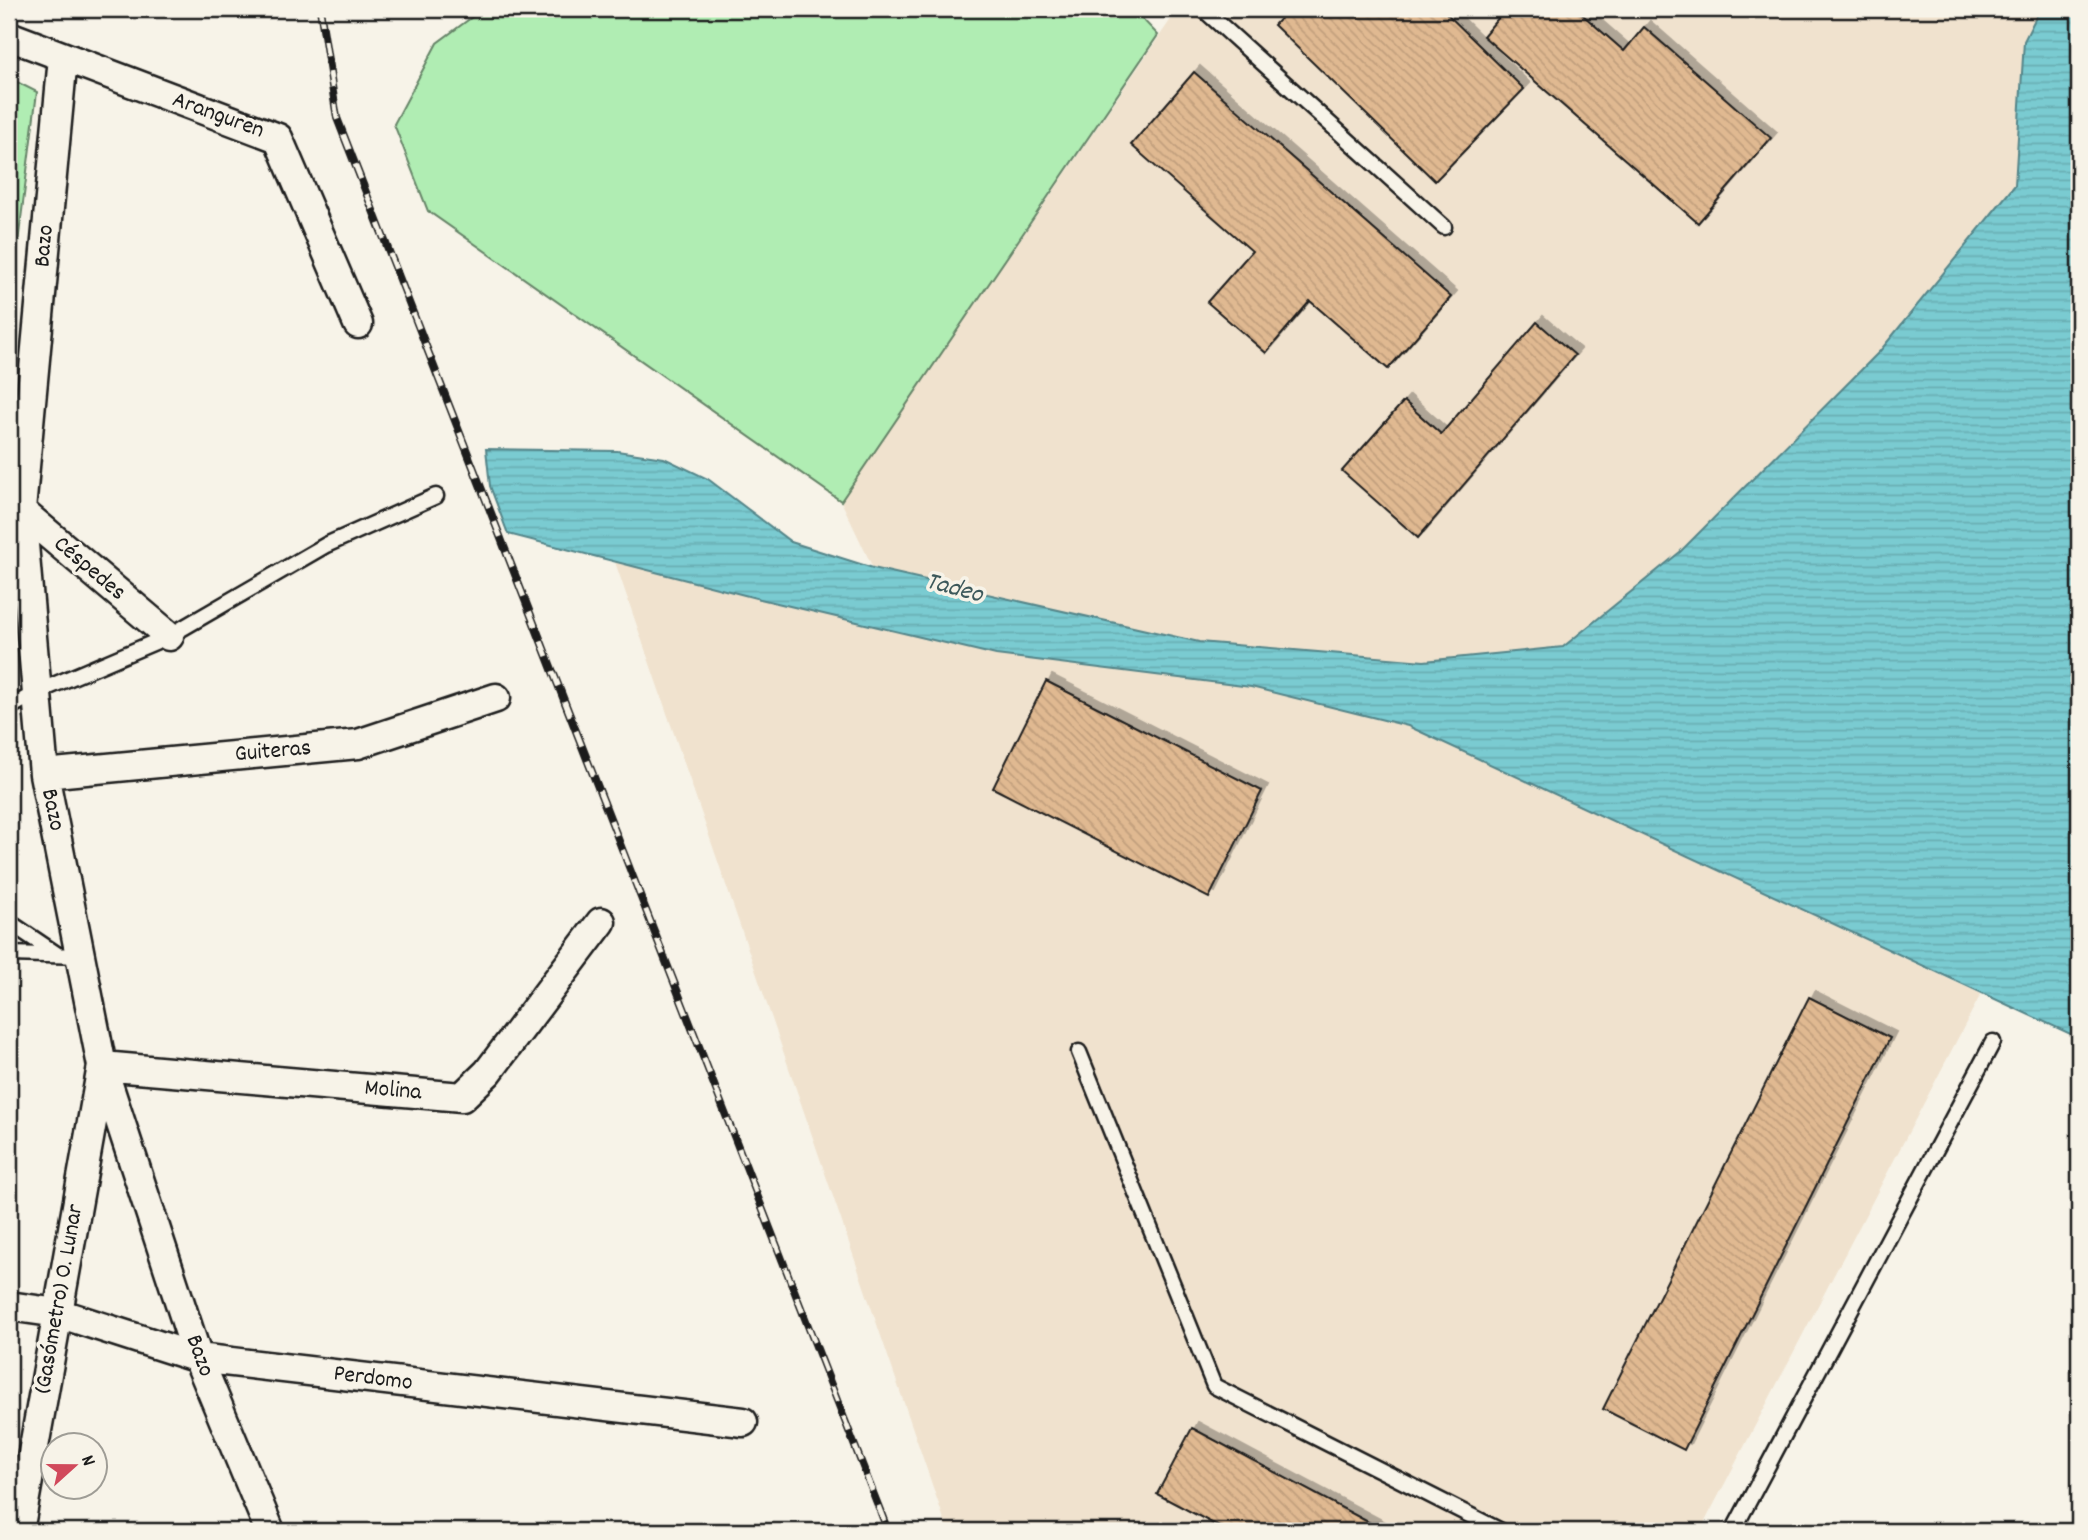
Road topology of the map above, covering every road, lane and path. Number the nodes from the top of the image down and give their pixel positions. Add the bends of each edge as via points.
1 (1203, 9) edge
2 (9, 36) edge
3 (63, 57) junction
4 (1444, 227) dead end
5 (358, 324) dead end
6 (436, 496) dead end
7 (15, 506) edge
8 (169, 636) junction
9 (37, 692) junction
10 (496, 698) dead end
11 (9, 708) edge
12 (44, 774) junction
13 (9, 922) edge
14 (601, 922) dead end
15 (9, 954) edge
16 (71, 956) junction
17 (1993, 1042) dead end
18 (1079, 1052) dead end
19 (102, 1066) junction
20 (9, 1306) edge
21 (58, 1313) junction
22 (198, 1358) junction
23 (743, 1422) dead end
24 (19, 1531) edge
25 (270, 1531) edge
26 (1501, 1531) edge
27 (1733, 1531) edge

1 - 4 lane
2 - 3 street, Aranguren
3 - 5 street, Aranguren via 278,138
3 - 7 street, Bazo
6 - 8 lane via 326,545
7 - 8 street, Céspedes
7 - 9 street, Bazo
8 - 9 lane
9 - 11 lane
9 - 12 street, Bazo
10 - 12 street, Guiteras via 358,744
12 - 16 street, Bazo
13 - 16 lane
14 - 19 street, Molina via 488,1072 462,1097
15 - 16 lane
16 - 19 street, Bazo
17 - 27 lane
18 - 26 lane via 1214,1386
19 - 21 street, (Gasómetro) O. Lunar
19 - 22 street, Bazo
20 - 21 street, Perdomo
21 - 22 street, Perdomo
21 - 24 street, (Gasómetro) O. Lunar
22 - 23 street, Perdomo
22 - 25 street, Bazo

